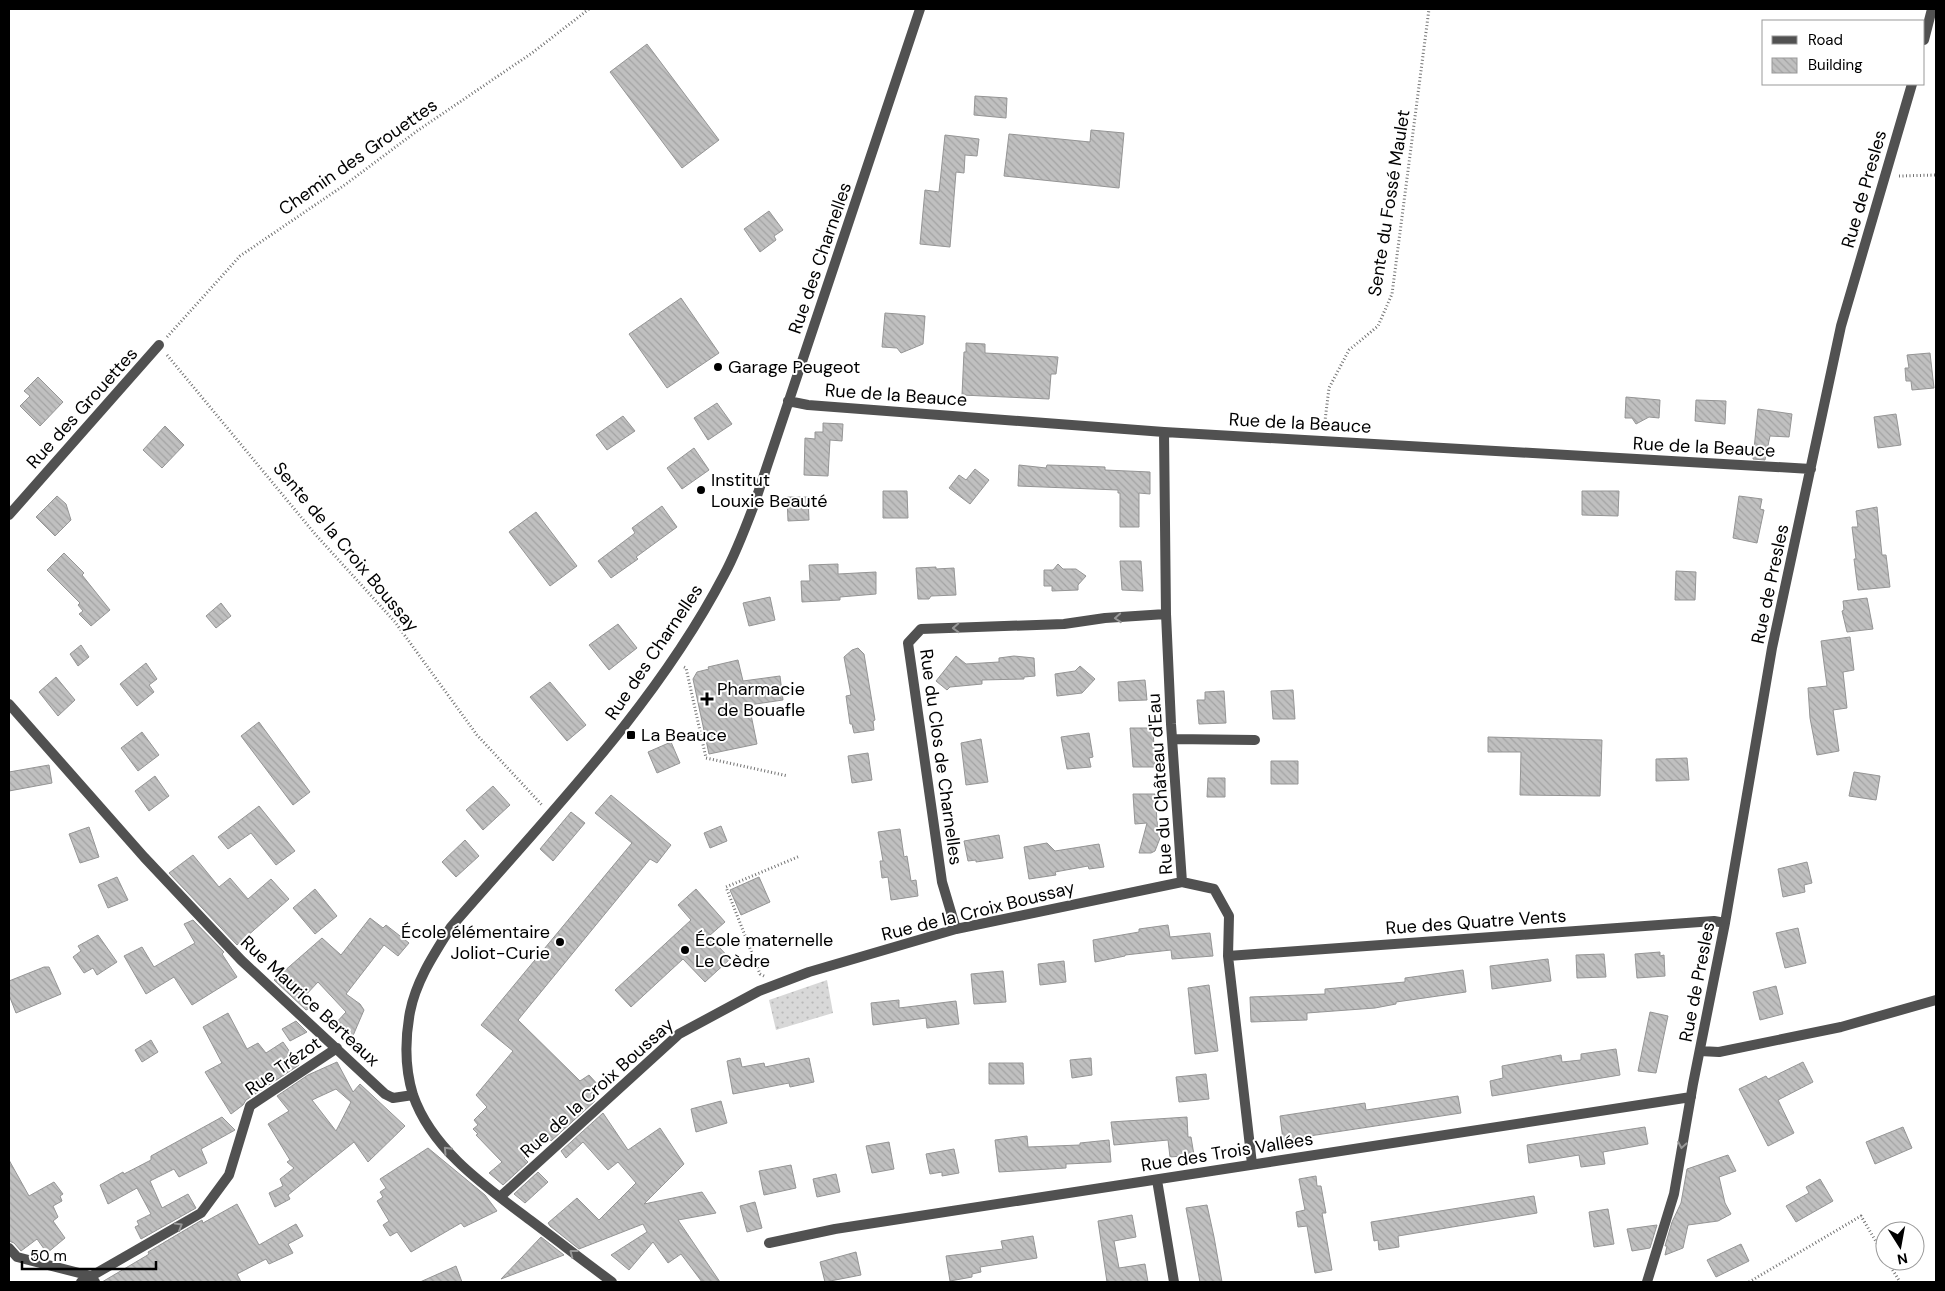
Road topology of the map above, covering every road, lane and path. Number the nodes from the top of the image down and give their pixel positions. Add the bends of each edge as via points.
1 (589, 9) edge
2 (920, 9) edge
3 (1429, 9) edge
4 (1932, 9) edge
5 (1925, 36) edge
6 (1912, 85) edge
7 (1936, 175) edge
8 (1886, 176) junction
9 (159, 345) junction
10 (788, 401) junction
11 (1164, 432) junction
12 (1323, 440) junction
13 (1811, 468) junction
14 (9, 515) edge
15 (1166, 614) junction
16 (673, 659) junction
17 (9, 704) edge
18 (1172, 739) junction
19 (1255, 740) dead end
20 (788, 776) dead end
21 (550, 814) junction
22 (800, 856) dead end
23 (1182, 882) junction
24 (1725, 923) junction
25 (956, 929) junction
26 (1228, 956) junction
27 (778, 984) junction
28 (1936, 1000) edge
29 (337, 1048) junction
30 (1700, 1051) junction
31 (413, 1095) junction
32 (1690, 1097) junction
33 (1252, 1164) junction
34 (1157, 1180) junction
35 (500, 1197) junction
36 (1875, 1240) edge
37 (769, 1243) dead end
38 (9, 1248) edge
39 (1893, 1271) edge
40 (93, 1279) edge
41 (80, 1282) edge
42 (612, 1282) edge
43 (1174, 1282) edge
44 (1647, 1282) edge
45 (1749, 1282) edge
46 (1900, 1282) edge

1 - 9 path, Chemin des Grouettes via 532,53 240,256
2 - 10 street, Rue des Charnelles
3 - 12 path, Sente du Fossé Maulet via 1392,294 1378,326 1350,350 1330,388
4 - 5 street
6 - 8 street, Rue de Presles
7 - 8 path
8 - 13 street, Rue de Presles via 1841,326
9 - 14 street, Rue des Grouettes
9 - 21 path, Sente de la Croix Boussay via 337,560 395,622 477,735
10 - 11 street, Rue de la Beauce
10 - 16 street, Rue des Charnelles via 754,505 725,574
11 - 12 street, Rue de la Beauce
11 - 15 street, Rue du Château d'Eau
12 - 13 street, Rue de la Beauce
13 - 24 street, Rue de Presles via 1772,648
15 - 18 street, Rue du Château d'Eau
15 -> 25 street, Rue du Clos de Charnelles via 1064,624 921,629 908,643 942,882
16 - 20 path via 686,668 706,758
16 - 21 street, Rue des Charnelles via 620,730
17 - 29 street, Rue Maurice Berteaux via 144,857 241,960
18 - 19 street
18 - 23 street, Rue du Château d'Eau
21 - 31 street, Rue des Charnelles via 451,928 432,957 410,1012 408,1072
22 - 27 path via 726,887 760,974
23 - 25 street, Rue de la Croix Boussay
23 - 26 street, Rue du Château d'Eau via 1214,889 1229,916
24 - 26 street, Rue des Quatre Vents
24 - 30 street, Rue de Presles
25 - 27 street, Rue de la Croix Boussay
26 - 33 street, Rue du Château d'Eau
27 - 35 street, Rue de la Croix Boussay via 678,1034
28 - 30 street via 1841,1028 1719,1052
29 - 31 street, Rue Maurice Berteaux via 385,1094 393,1098
40 -> 29 street, Rue Trézot via 201,1214 228,1176 250,1106
30 - 32 street, Rue de Presles
35 -> 31 street via 442,1145
32 - 33 street, Rue des Trois Vallées
32 -> 44 street, Rue de Presles via 1674,1194
33 - 34 street, Rue des Trois Vallées
34 - 37 street, Rue des Trois Vallées via 835,1229
34 - 43 street
42 -> 35 street
36 - 45 path via 1861,1216
38 - 40 street via 17,1257
39 - 46 path
40 - 41 street, Rue Trézot

